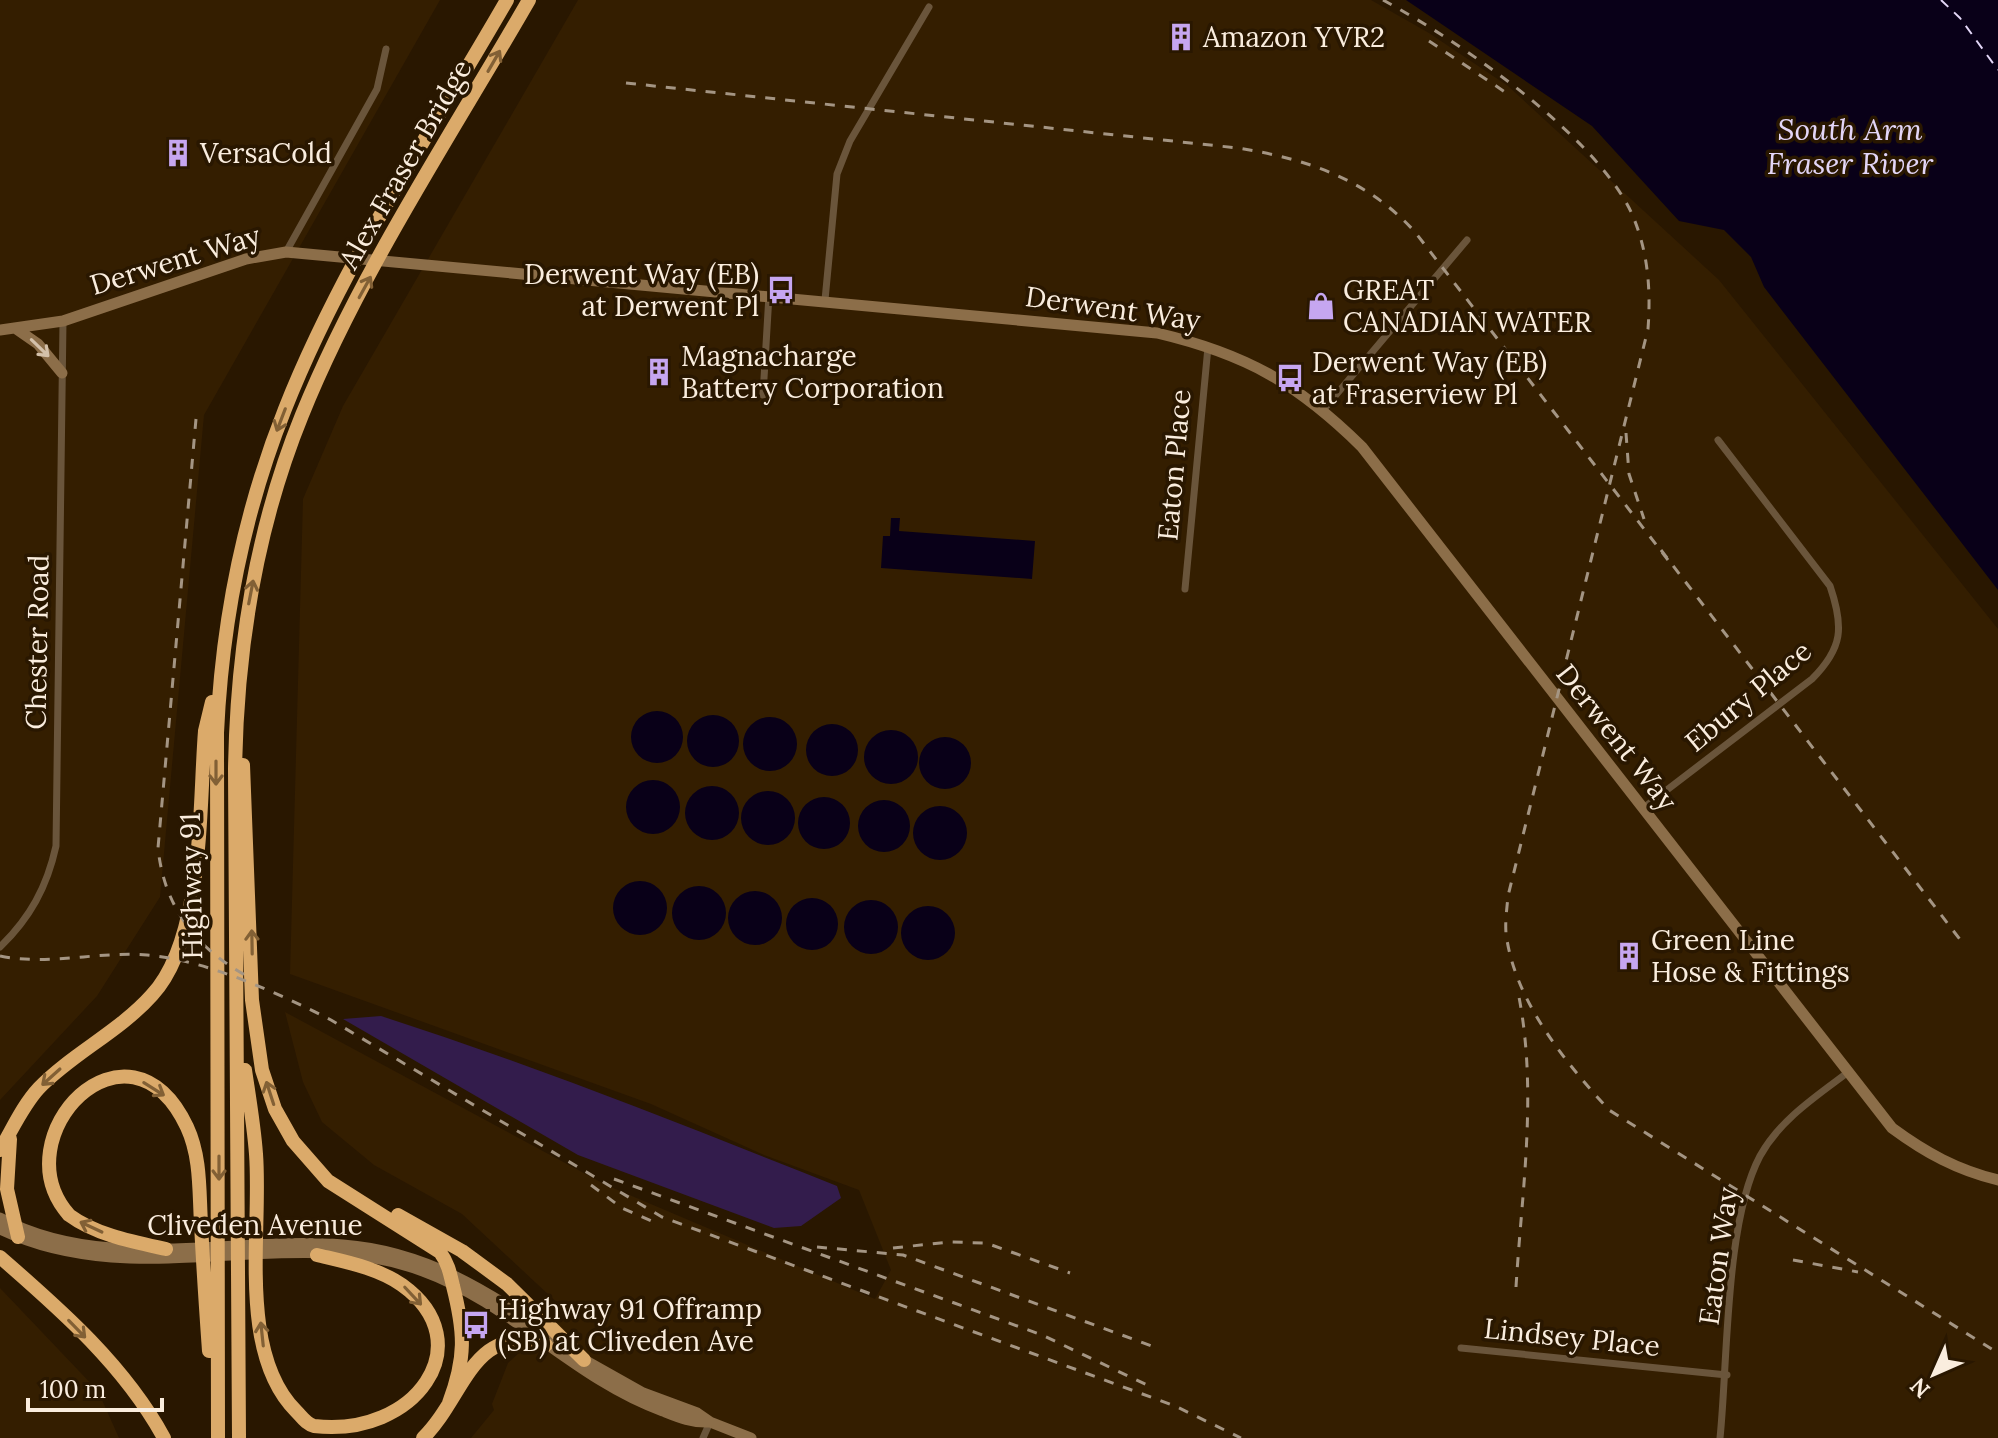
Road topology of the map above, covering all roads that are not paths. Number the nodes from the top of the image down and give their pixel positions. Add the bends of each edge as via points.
1 (507, 0) edge
2 (529, 0) edge
3 (929, 7) dead end
4 (386, 49) dead end
5 (1467, 240) dead end
6 (286, 252) junction
7 (769, 295) junction
8 (825, 300) junction
9 (63, 321) junction
10 (15, 328) junction
11 (0, 330) edge
12 (1208, 345) junction
13 (312, 348) joint
14 (62, 373) junction
15 (763, 395) dead end
16 (1324, 409) junction
17 (1718, 440) dead end
18 (1185, 589) dead end
19 (221, 667) junction
20 (239, 669) junction
21 (1642, 809) junction
22 (0, 947) edge
23 (237, 1010) junction
24 (1847, 1073) junction
25 (12, 1131) junction
26 (0, 1150) edge
27 (307, 1158) junction
28 (1998, 1180) edge
29 (8, 1227) edge
30 (282, 1250) junction
31 (176, 1252) junction
32 (317, 1255) junction
33 (0, 1257) edge
34 (452, 1279) junction
35 (546, 1345) junction
36 (1461, 1348) dead end
37 (584, 1360) junction
38 (1727, 1375) junction
39 (241, 1389) junction
40 (449, 1403) junction
41 (710, 1422) junction
42 (164, 1438) edge
43 (217, 1438) edge
44 (239, 1438) edge
45 (246, 1438) edge
46 (423, 1438) edge
47 (703, 1438) edge
48 (751, 1438) edge
49 (1720, 1438) edge

1 - 13 highway, Alex Fraser Bridge
20 -> 2 highway, Alex Fraser Bridge via 271,508 302,415 374,269
3 - 8 street via 850,141 837,174
4 - 6 street via 377,89
5 - 16 street
6 - 7 street, Derwent Way
6 - 9 street, Derwent Way via 246,259
7 - 8 street, Derwent Way
7 - 15 street
8 - 12 street, Derwent Way via 1157,333
9 - 10 street, Derwent Way
9 - 14 street, Chester Road
10 - 11 street, Derwent Way
10 -> 14 street via 38,344
12 - 16 street, Derwent Way via 1264,368
12 - 18 street, Eaton Place
13 -> 19 highway, Highway 91 via 285,408 254,503
14 - 22 street, Chester Road via 56,846 49,877 29,916
16 - 21 street, Derwent Way via 1362,447
17 - 21 street, Ebury Place via 1830,586 1839,614 1839,640 1829,662 1812,679
19 -> 25 highway via 205,731 189,920 174,962 135,1013 36,1091
19 -> 43 highway, Highway 91 via 216,769
20 - 23 highway
27 -> 20 highway via 275,1109 254,1020
21 - 24 street, Derwent Way
32 -> 23 highway via 401,1284 415,1296 433,1328 434,1375 424,1397 387,1428 339,1434 309,1425 286,1401 265,1357 258,1296 256,1154
23 - 39 highway
24 - 28 street, Derwent Way via 1892,1128 1927,1154 1964,1172
24 - 38 street, Eaton Way via 1799,1108 1752,1174 1739,1221
25 - 26 highway
25 - 29 highway via 5,1172
27 - 34 highway via 360,1204 440,1252
27 - 37 highway via 473,1259 507,1284
29 - 31 street, Cliveden Avenue via 102,1247
29 - 31 street, Cliveden Avenue via 42,1246 102,1258
30 - 31 street, Cliveden Avenue
30 - 32 street, Cliveden Avenue
30 - 34 street, Cliveden Avenue via 344,1245 373,1249 424,1261
31 -> 43 highway via 91,1228 54,1202 39,1169 39,1137 45,1119 68,1091 109,1078 137,1080 176,1106 189,1130 197,1156
32 - 34 street, Cliveden Avenue via 372,1258
33 -> 42 highway via 133,1387
34 - 35 street, Cliveden Avenue
34 - 37 street, Cliveden Avenue via 517,1312
34 - 40 highway via 464,1340
35 - 40 highway via 523,1338 500,1343 476,1364
35 - 41 street, Cliveden Avenue via 610,1389 694,1423
36 - 38 street, Lindsey Place
37 - 41 street, Cliveden Avenue
38 - 49 street, Eaton Way
39 - 44 highway
39 - 45 highway
40 - 46 highway
41 - 47 street
41 - 48 street, Cliveden Avenue

